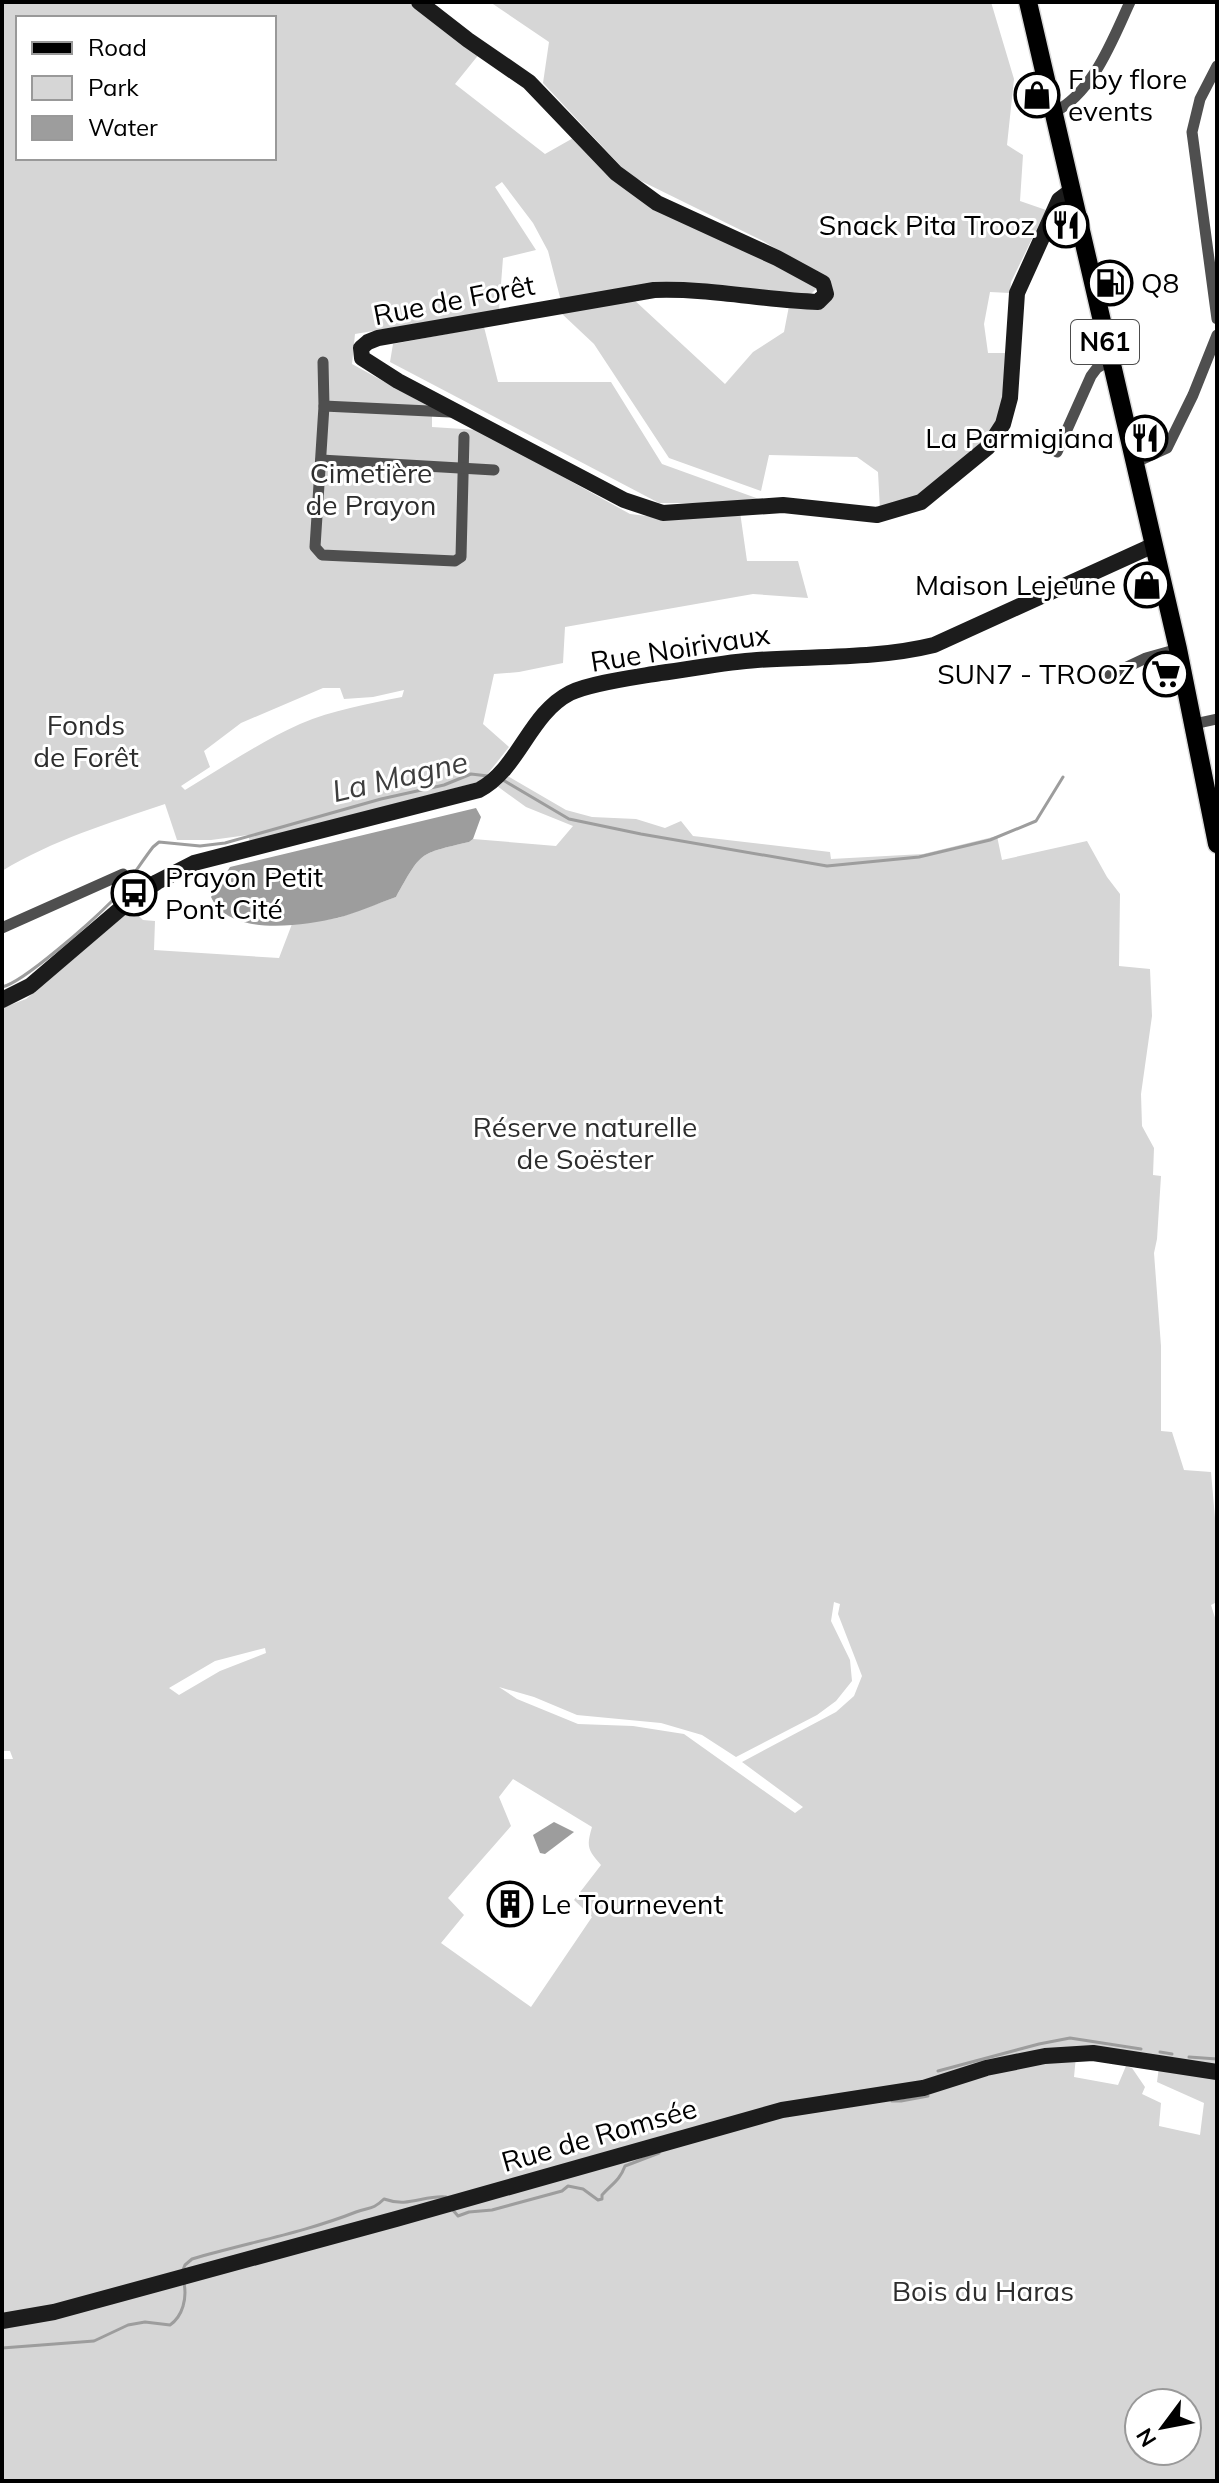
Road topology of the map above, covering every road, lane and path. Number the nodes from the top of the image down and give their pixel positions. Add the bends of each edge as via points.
1 (419, 2) edge
2 (1028, 2) edge
3 (1130, 2) edge
4 (1217, 66) edge
5 (1053, 113) junction
6 (1071, 191) junction
7 (1217, 319) edge
8 (1217, 335) edge
9 (1109, 361) junction
10 (323, 362) dead end
11 (324, 406) junction
12 (459, 412) junction
13 (464, 437) dead end
14 (1057, 452) dead end
15 (321, 460) junction
16 (1134, 463) junction
17 (463, 468) junction
18 (494, 470) dead end
19 (1154, 545) junction
20 (1178, 649) junction
21 (1110, 675) dead end
22 (1217, 719) edge
23 (1194, 724) junction
24 (1217, 844) edge
25 (123, 874) dead end
26 (2, 928) edge
27 (2, 1000) edge
28 (1217, 2072) edge
29 (2, 2321) edge

1 - 12 street, Rue de Forêt via 529,82 636,188 823,283 826,294 818,302 654,290 378,338 361,348 362,358 376,368
2 - 5 main road, N61
3 - 5 street via 1094,74 1067,106
4 - 7 street via 1200,99 1192,132
5 - 6 main road, N61
6 - 9 main road, N61
6 - 12 street, Rue de Forêt via 1059,200 1017,293 1010,398 1003,424 988,447 921,502 877,515 783,505 663,513 624,500
8 - 16 street via 1167,448
9 - 14 street via 1091,376
9 - 16 main road, N61
10 - 11 street
11 - 12 street
11 - 15 street
13 - 17 street
15 - 17 street
15 - 17 street via 315,547 322,555 455,561 461,557
16 - 19 main road, N61
17 - 18 street
19 - 20 main road, N61
19 - 27 street, Rue Noirivaux via 934,645 905,652 752,660 633,677 572,692 549,706 479,790 194,863 133,898 30,986
20 - 21 street
20 - 23 main road, N61
22 - 23 street
23 - 24 main road, N61
25 - 26 street
28 - 29 street, Rue de Romsée via 1093,2053 1015,2062 923,2088 782,2110 84,2304

